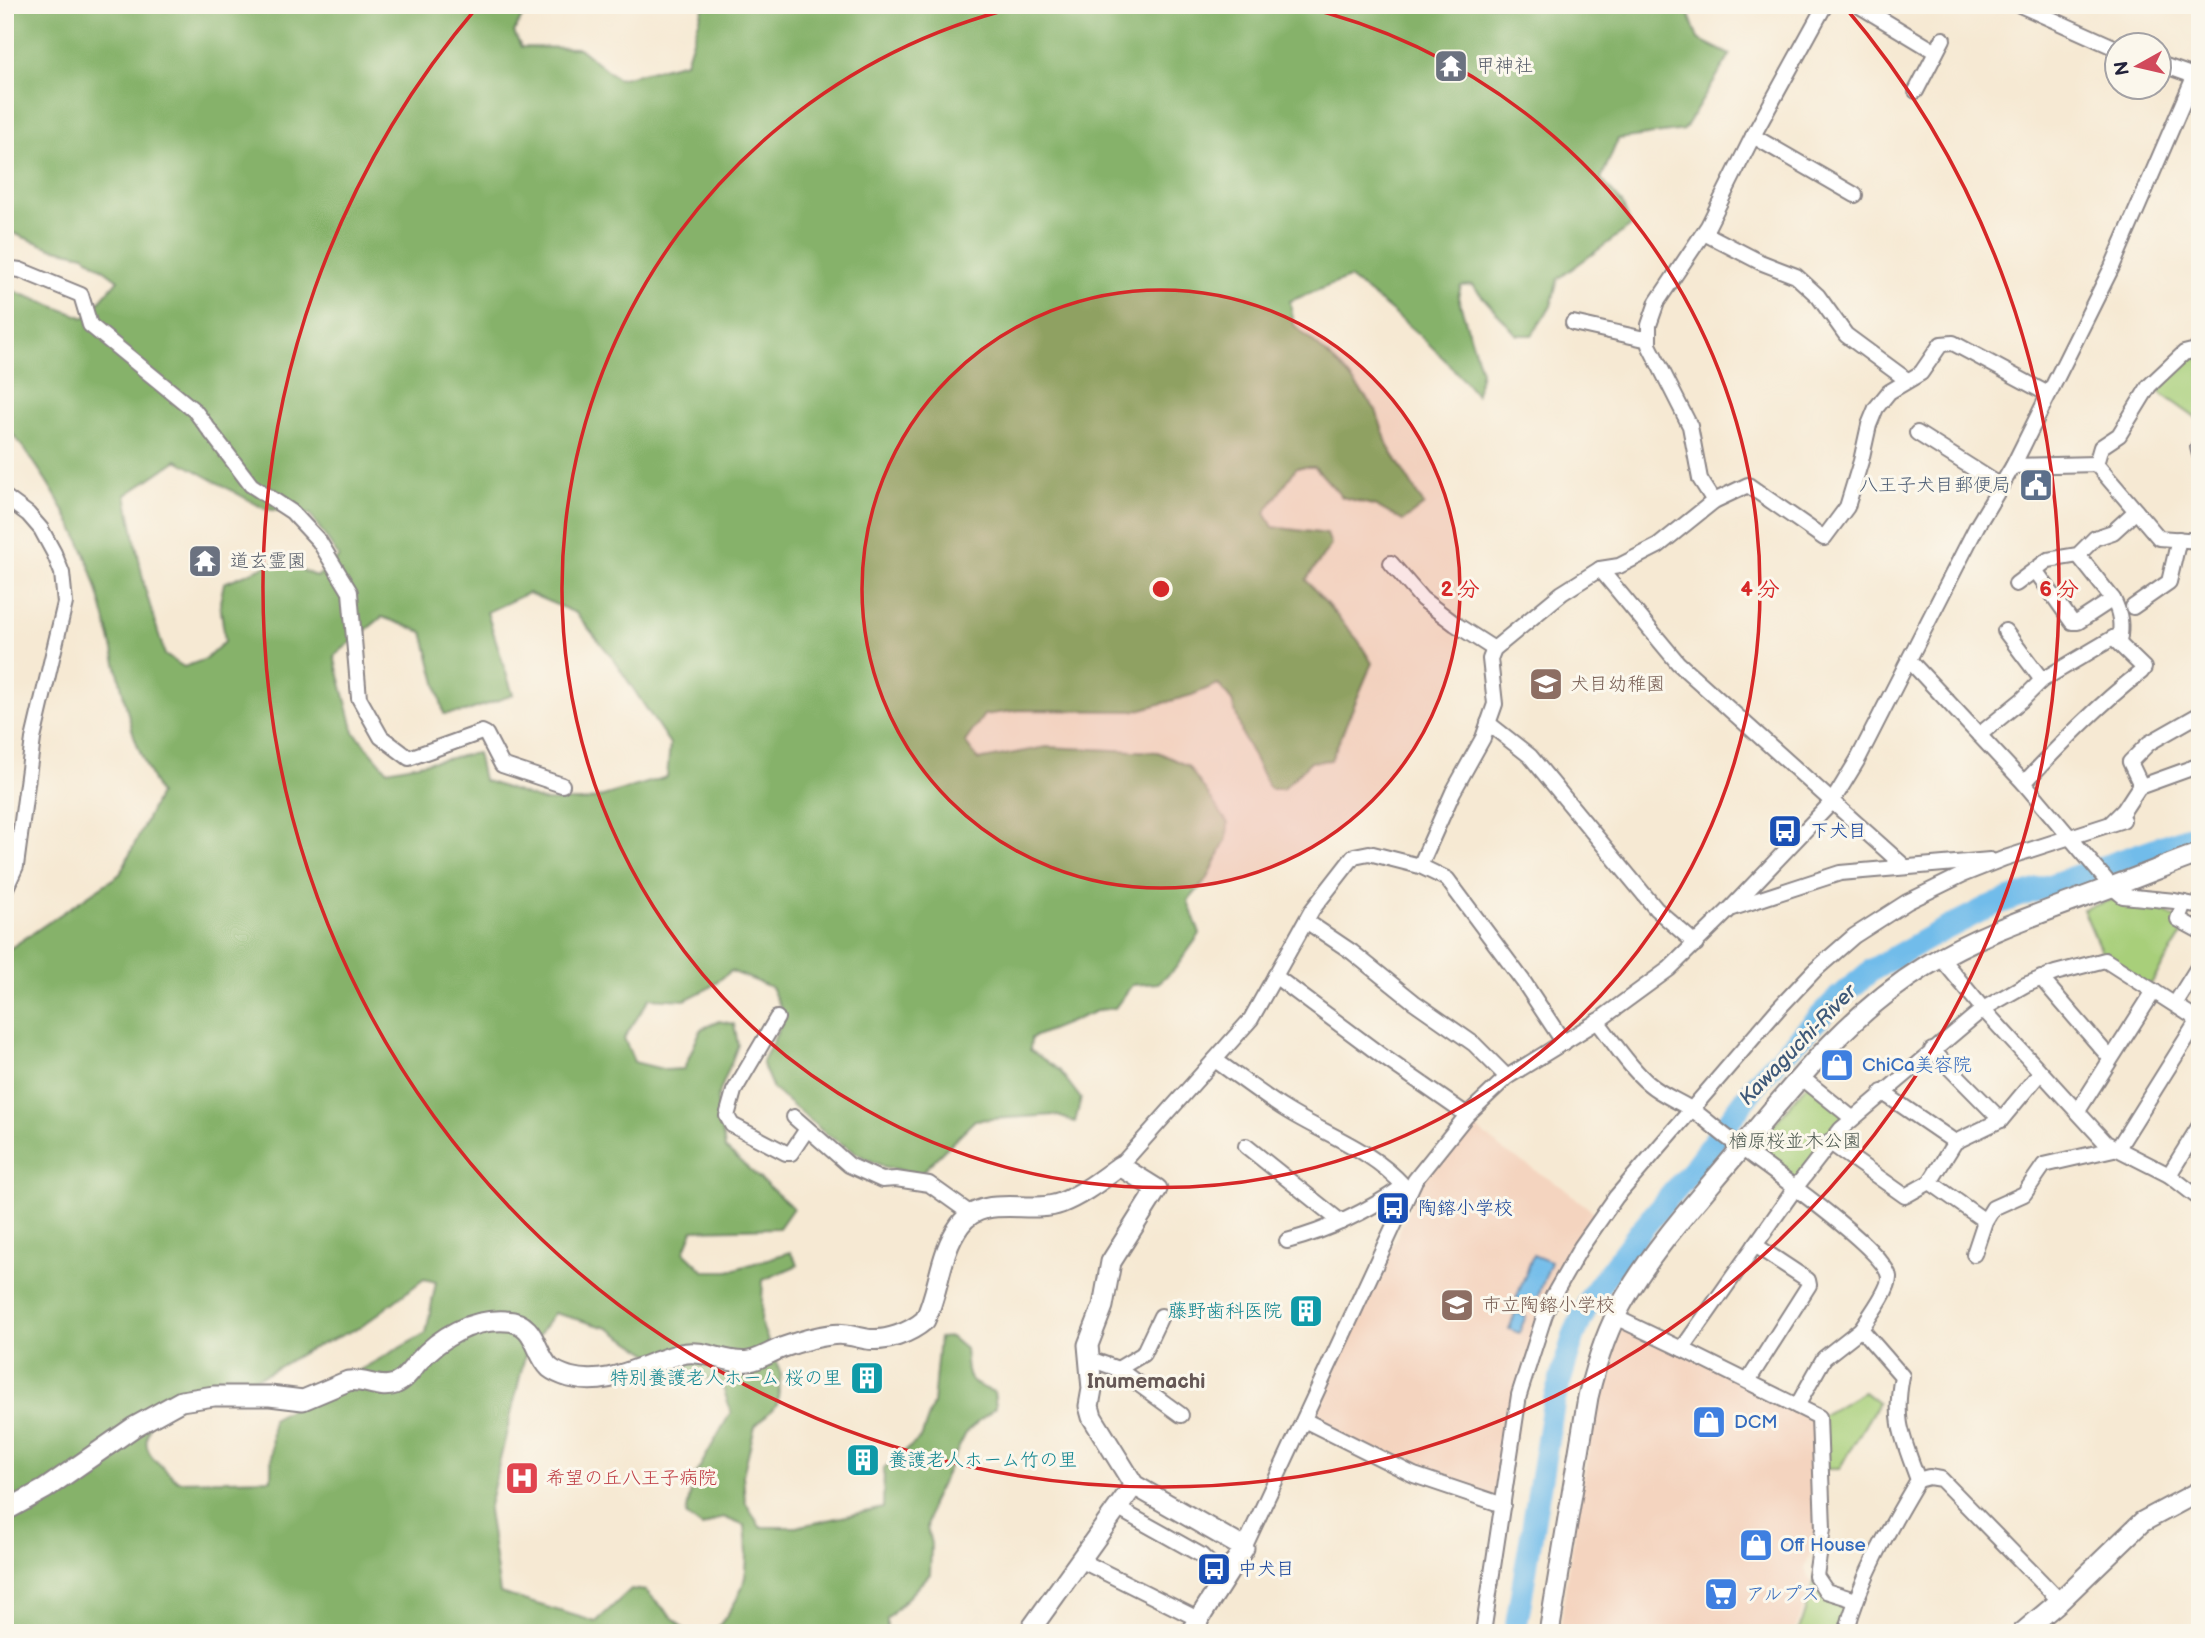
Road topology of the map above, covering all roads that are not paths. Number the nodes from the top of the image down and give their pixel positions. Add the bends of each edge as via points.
1 (1825, 5) edge
2 (1858, 5) edge
3 (2020, 5) edge
4 (2104, 44) edge
5 (2174, 66) edge
6 (2197, 69) edge
7 (1916, 91) dead end
8 (1753, 136) junction
9 (1855, 195) dead end
10 (1704, 233) junction
11 (5, 268) edge
12 (1573, 323) dead end
13 (1649, 340) junction
14 (2200, 349) edge
15 (1907, 380) junction
16 (2048, 394) junction
17 (1917, 433) dead end
18 (2096, 464) junction
19 (2013, 466) junction
20 (2001, 486) junction
21 (5, 497) edge
22 (1714, 501) junction
23 (2136, 511) junction
24 (2179, 539) junction
25 (2200, 541) edge
26 (2078, 555) junction
27 (1391, 562) dead end
28 (1600, 569) junction
29 (2035, 570) junction
30 (2015, 584) dead end
31 (2113, 599) junction
32 (2133, 607) dead end
33 (2005, 631) dead end
34 (2119, 642) junction
35 (1494, 649) junction
36 (1909, 660) junction
37 (2042, 680) junction
38 (2200, 714) edge
39 (1488, 723) junction
40 (1979, 735) junction
41 (2200, 765) edge
42 (2024, 783) junction
43 (562, 785) dead end
44 (2139, 787) junction
45 (1832, 802) junction
46 (2070, 839) junction
47 (1431, 842) junction
48 (2200, 853) edge
49 (2006, 858) junction
50 (1420, 866) junction
51 (1905, 867) junction
52 (1447, 879) junction
53 (2108, 883) junction
54 (5, 890) edge
55 (2184, 902) junction
56 (2200, 906) edge
57 (1731, 908) junction
58 (1306, 921) junction
59 (2200, 931) edge
60 (1696, 944) junction
61 (1940, 957) junction
62 (2200, 964) edge
63 (1275, 976) junction
64 (2041, 978) junction
65 (2154, 991) junction
66 (2175, 1004) junction
67 (1983, 1009) junction
68 (777, 1018) dead end
69 (2199, 1020) edge
70 (1597, 1021) junction
71 (1564, 1043) junction
72 (1932, 1050) junction
73 (2110, 1058) junction
74 (1215, 1060) junction
75 (2040, 1073) junction
76 (1507, 1077) junction
77 (1801, 1077) junction
78 (1882, 1093) junction
79 (1694, 1111) junction
80 (2078, 1111) junction
81 (1467, 1115) junction
82 (794, 1117) dead end
83 (1852, 1118) junction
84 (2001, 1120) junction
85 (2200, 1125) edge
86 (807, 1129) junction
87 (1829, 1142) junction
88 (1955, 1142) junction
89 (1736, 1144) junction
90 (2118, 1148) junction
91 (1249, 1155) dead end
92 (1120, 1166) junction
93 (2169, 1175) junction
94 (1930, 1182) junction
95 (1796, 1187) junction
96 (1408, 1188) junction
97 (2200, 1199) edge
98 (971, 1214) junction
99 (1985, 1221) junction
100 (1341, 1222) junction
101 (1287, 1241) dead end
102 (1755, 1245) junction
103 (1974, 1254) dead end
104 (1161, 1316) dead end
105 (1615, 1317) junction
106 (1861, 1329) junction
107 (1682, 1349) junction
108 (1090, 1359) junction
109 (1118, 1369) junction
110 (1748, 1381) junction
111 (1797, 1406) junction
112 (1181, 1415) dead end
113 (1304, 1420) junction
114 (1918, 1480) junction
115 (1134, 1485) junction
116 (2200, 1491) edge
117 (1503, 1505) junction
118 (1117, 1508) junction
119 (5, 1511) edge
120 (1244, 1548) junction
121 (1080, 1560) junction
122 (1225, 1578) junction
123 (1855, 1600) junction
124 (2060, 1601) junction
125 (1194, 1626) edge
126 (1028, 1633) edge
127 (1483, 1633) edge
128 (1549, 1633) edge
129 (1846, 1633) edge
130 (2022, 1633) edge

1 - 8 street
2 - 7 street via 1939,45
3 - 4 street
5 - 6 street
6 - 16 street via 2112,267
8 - 9 street
8 - 10 street
10 - 13 street via 1657,302
10 - 15 street via 1796,276 1818,296 1846,335
11 - 43 street via 81,295 90,325 195,411 251,485 292,512 319,541 350,592 359,698 381,737 409,758 482,732 502,765
12 - 13 street
13 - 22 street via 1690,426 1700,480
14 - 18 street via 2184,353 2149,386 2119,435 2101,447
15 - 16 street via 1921,373 1941,344 1953,343
15 - 22 street via 1876,408 1847,507 1824,538 1748,485
16 - 19 street
17 - 20 street
18 - 19 street
18 - 23 street
19 - 20 street
20 - 36 street
21 - 54 street via 41,529 62,573 65,603 33,739 16,866
22 - 28 street via 1658,546 1619,566
23 - 24 street via 2160,538
23 - 26 street
24 - 25 street
24 - 32 street via 2169,582
26 - 29 street via 2048,560
26 - 31 street
27 - 35 street via 1422,599
28 - 35 street via 1551,601
28 - 45 street via 1678,663
29 - 30 street
29 - 31 street via 2072,622
31 - 34 street via 2120,611
33 - 37 street
34 - 37 street via 2113,638
34 - 42 street via 2144,668
35 - 39 street via 1490,659 1495,704
36 - 40 street
36 - 45 street
37 - 40 street
38 - 44 street via 2149,743 2130,762
39 - 47 street
39 - 60 street via 1530,756 1656,909
40 - 42 street
41 - 44 street
42 - 46 street
44 - 46 street via 2117,822
45 - 51 street
45 - 57 street
46 - 49 street
46 - 53 street
47 - 50 street
47 - 52 street via 1436,865
48 - 53 main road
49 - 51 street
49 - 79 street via 1914,898 1844,944 1779,1007
50 - 52 street
50 - 58 street via 1368,853 1354,856
51 - 57 street via 1840,873
52 - 71 street
53 - 55 street via 2123,896
53 - 61 main road
55 - 56 street
55 - 59 street via 2178,919
57 - 60 street
58 - 63 street
58 - 76 street via 1474,1044
60 - 70 street via 1645,989
61 - 67 street
61 - 77 main road via 1859,1015
62 - 66 street
63 - 74 street via 1251,1019
63 - 81 street
64 - 65 street via 2105,960
64 - 67 street
64 - 73 street
65 - 66 street
65 - 73 street
66 - 69 street
67 - 72 street
67 - 75 street
68 - 86 street via 734,1091 727,1116 732,1125 786,1153 795,1149
69 - 90 street
70 - 71 street
70 - 79 street via 1645,1081
71 - 76 street
72 - 78 street
72 - 84 street
73 - 80 street
74 - 92 street
74 - 96 street via 1287,1111 1344,1139
75 - 80 street
75 - 84 street
76 - 81 street
77 - 83 street
77 - 89 main road
78 - 83 street
78 - 88 street
79 - 89 street
79 - 117 street via 1616,1197 1553,1296 1519,1395
80 - 90 street via 2106,1143
81 - 96 street
82 - 86 street
83 - 87 street
84 - 88 street
85 - 93 street
86 - 98 street via 849,1165 883,1180 929,1184
87 - 94 street via 1905,1196
87 - 95 street
88 - 94 street
89 - 95 street
89 - 105 main road via 1643,1269
90 - 93 street
90 - 99 street via 2044,1165 2024,1194 1993,1208
91 - 100 street
92 - 98 main road via 1062,1203
92 - 108 main road via 1157,1189 1111,1262 1103,1306 1088,1345
93 - 97 street
94 - 99 street
95 - 102 street
95 - 106 street via 1885,1268 1886,1289
96 - 100 street
96 - 113 street
98 - 119 main road via 947,1247 925,1320 900,1334 866,1339 848,1334 817,1337 748,1362 686,1353 595,1380 555,1371 525,1328 508,1320 496,1321 453,1332 395,1384 348,1381 303,1400 214,1396 181,1401
99 - 103 street
100 - 101 street
102 - 107 street
102 - 110 street via 1809,1285
104 - 109 street via 1143,1354
105 - 107 street
105 - 128 main road via 1596,1362 1588,1397
106 - 111 street via 1824,1358
106 - 114 street via 1902,1376 1898,1423
107 - 110 street
108 - 109 street
108 - 115 main road via 1092,1417
109 - 112 street
110 - 111 street
111 - 123 street via 1819,1417 1823,1529 1816,1576 1826,1591
113 - 117 street via 1414,1475
113 - 120 street
114 - 123 street
114 - 124 street via 1941,1479
115 - 118 main road
115 - 120 main road
116 - 124 main road via 2142,1522
117 - 127 street
118 - 121 main road
118 - 122 street via 1200,1555
120 - 122 main road
121 - 125 street
121 - 126 main road
122 - 125 main road
123 - 129 street
124 - 130 main road

